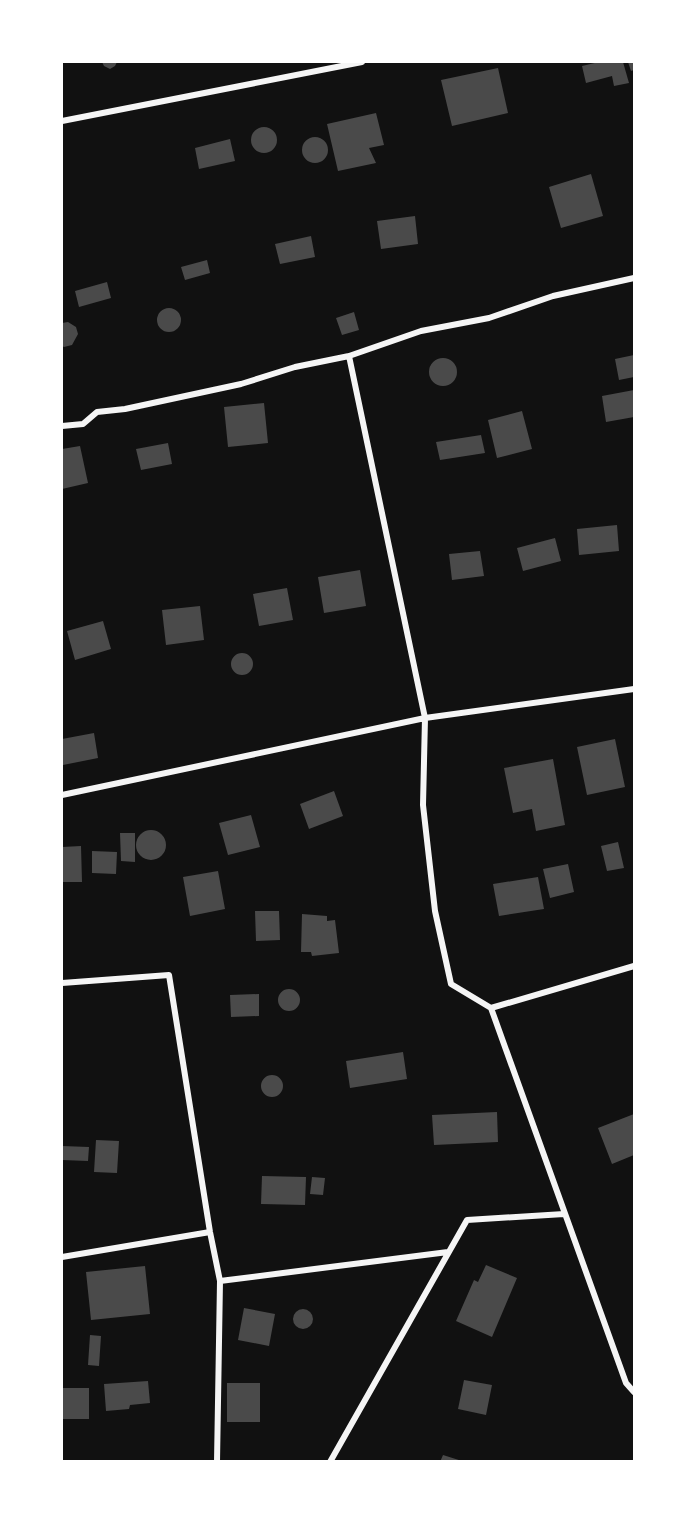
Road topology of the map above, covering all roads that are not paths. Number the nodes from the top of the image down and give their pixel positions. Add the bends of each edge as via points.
1 (362, 62) edge
2 (62, 121) edge
3 (634, 278) edge
4 (349, 356) junction
5 (62, 426) edge
6 (634, 689) edge
7 (425, 718) junction
8 (62, 795) edge
9 (634, 966) edge
10 (62, 983) edge
11 (491, 1008) junction
12 (564, 1214) junction
13 (210, 1232) junction
14 (448, 1252) junction
15 (62, 1257) edge
16 (220, 1281) junction
17 (634, 1392) edge
18 (217, 1461) edge
19 (330, 1461) edge

1 - 2 street
3 - 4 street via 553,296 489,318 421,331
4 - 5 street via 126,410 97,412 83,424
4 - 7 street
6 - 7 street
7 - 8 street
7 - 11 street via 423,805 435,911 451,984
9 - 11 street
10 - 13 street via 169,975
11 - 12 street
12 - 14 street via 467,1220
12 - 17 street via 626,1383
13 - 15 street
13 - 16 street
14 - 16 street
14 - 19 street
16 - 18 street

